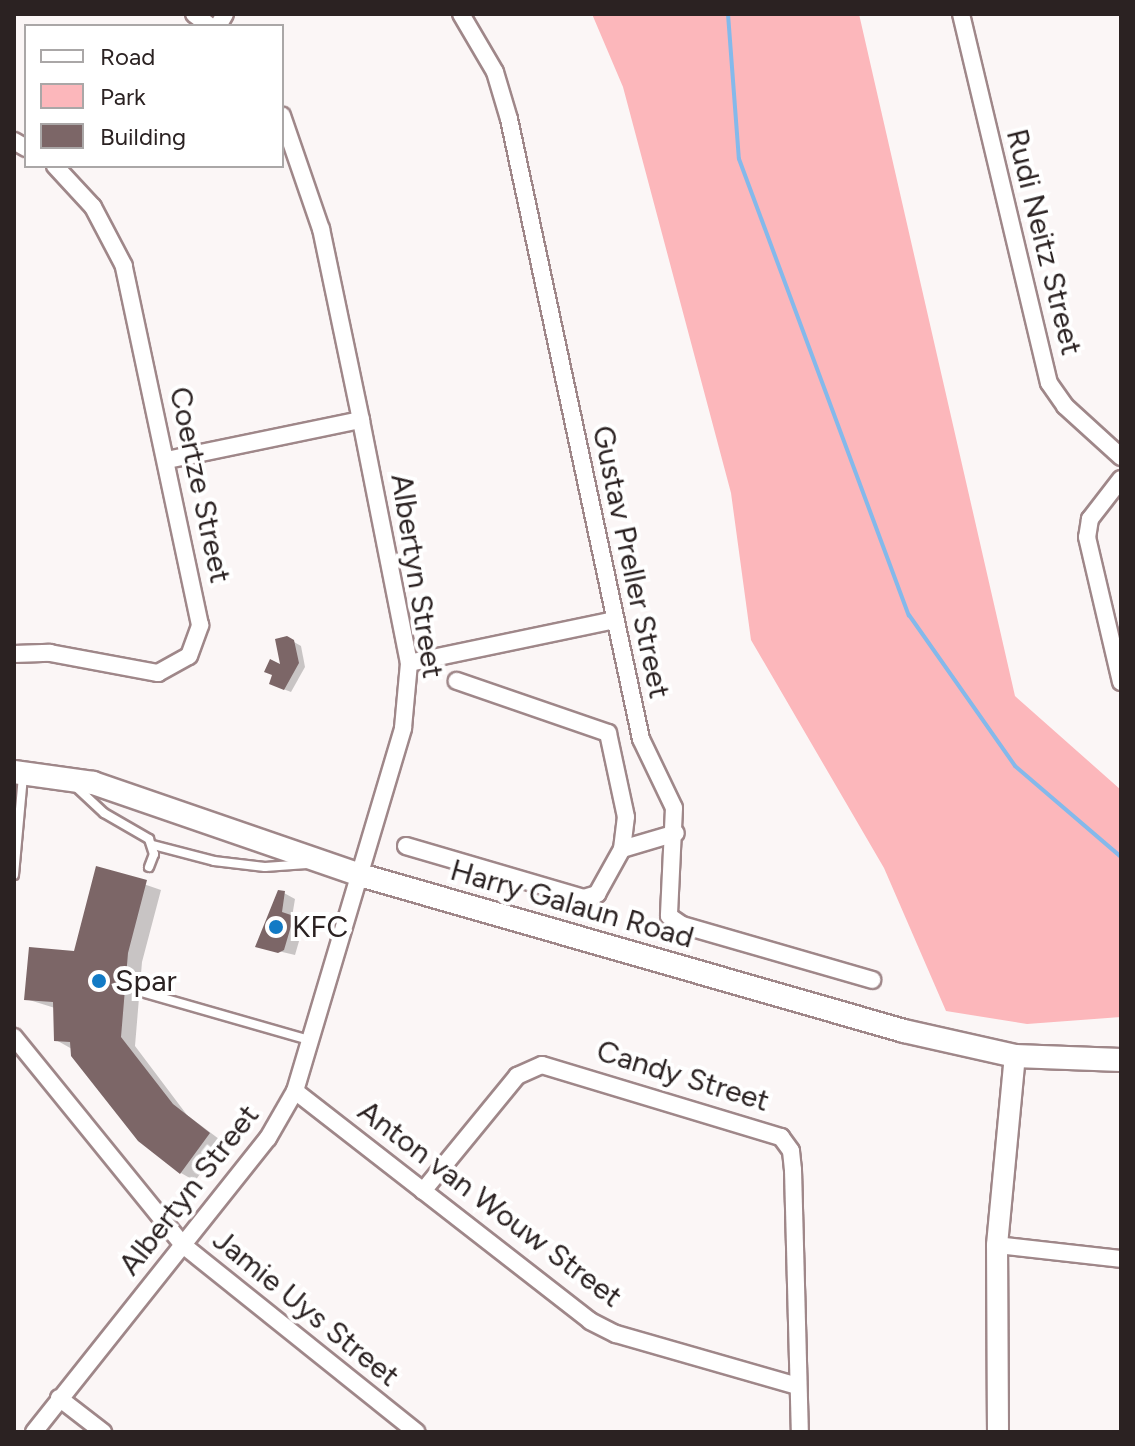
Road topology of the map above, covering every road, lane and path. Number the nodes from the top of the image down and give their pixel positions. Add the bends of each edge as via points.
1 (461, 14) edge
2 (961, 14) edge
3 (284, 122) edge
4 (57, 168) edge
5 (361, 420) junction
6 (1121, 457) edge
7 (167, 460) junction
8 (1121, 479) edge
9 (614, 620) junction
10 (14, 654) edge
11 (409, 663) junction
12 (457, 681) dead end
13 (1121, 682) edge
14 (18, 772) edge
15 (66, 777) junction
16 (676, 833) junction
17 (153, 845) junction
18 (406, 846) dead end
19 (622, 849) junction
20 (319, 861) junction
21 (149, 867) dead end
22 (14, 875) edge
23 (360, 875) junction
24 (872, 980) dead end
25 (138, 991) dead end
26 (14, 1037) edge
27 (309, 1040) junction
28 (1015, 1056) junction
29 (1121, 1060) edge
30 (295, 1091) junction
31 (423, 1191) junction
32 (183, 1245) junction
33 (997, 1245) junction
34 (1121, 1259) edge
35 (797, 1386) junction
36 (59, 1398) junction
37 (34, 1432) edge
38 (103, 1432) edge
39 (416, 1432) edge
40 (800, 1432) edge
41 (998, 1432) edge

1 - 9 street, Gustav Preller Street via 495,72 509,119
2 - 6 street, Rudi Neitz Street via 1049,383 1065,406
3 - 5 street, Albertyn Street via 321,229
4 - 7 street, Coertze Street via 93,207 124,266
5 - 7 street
5 - 11 street, Albertyn Street
7 - 10 street, Coertze Street via 200,625 189,656 174,668 148,675 50,653
8 - 13 street via 1090,519 1087,537
9 - 11 street
9 - 16 street, Gustav Preller Street via 641,739 671,796
11 - 23 street, Albertyn Street via 403,728
12 - 19 street via 608,733 626,817
14 - 15 main road, Harry Galaun Road
14 - 22 lane
15 - 17 lane via 104,813
15 - 20 main road, Harry Galaun Road
16 - 19 street
16 - 24 street, Gustav Preller Street via 666,900 674,921
17 - 20 lane via 265,867
17 - 21 lane
18 - 19 street via 584,898 597,894
20 - 23 main road, Harry Galaun Road
23 - 27 street, Albertyn Street
23 - 28 main road, Harry Galaun Road via 904,1031
25 - 27 lane
26 - 32 street, Jamie Uys Street
27 - 30 street, Albertyn Street
28 - 29 main road, Harry Galaun Road
28 - 33 street
30 - 31 street, Anton van Wouw Street
30 - 32 street, Albertyn Street via 268,1138
31 - 35 street, Anton van Wouw Street via 590,1321 616,1334
31 - 35 street, Candy Street via 517,1076 542,1065 774,1133 788,1143 793,1170
32 - 36 street, Albertyn Street
32 - 39 street, Jamie Uys Street
33 - 34 street
33 - 41 street
35 - 40 street, Candy Street
36 - 37 street, Albertyn Street
36 - 38 street

